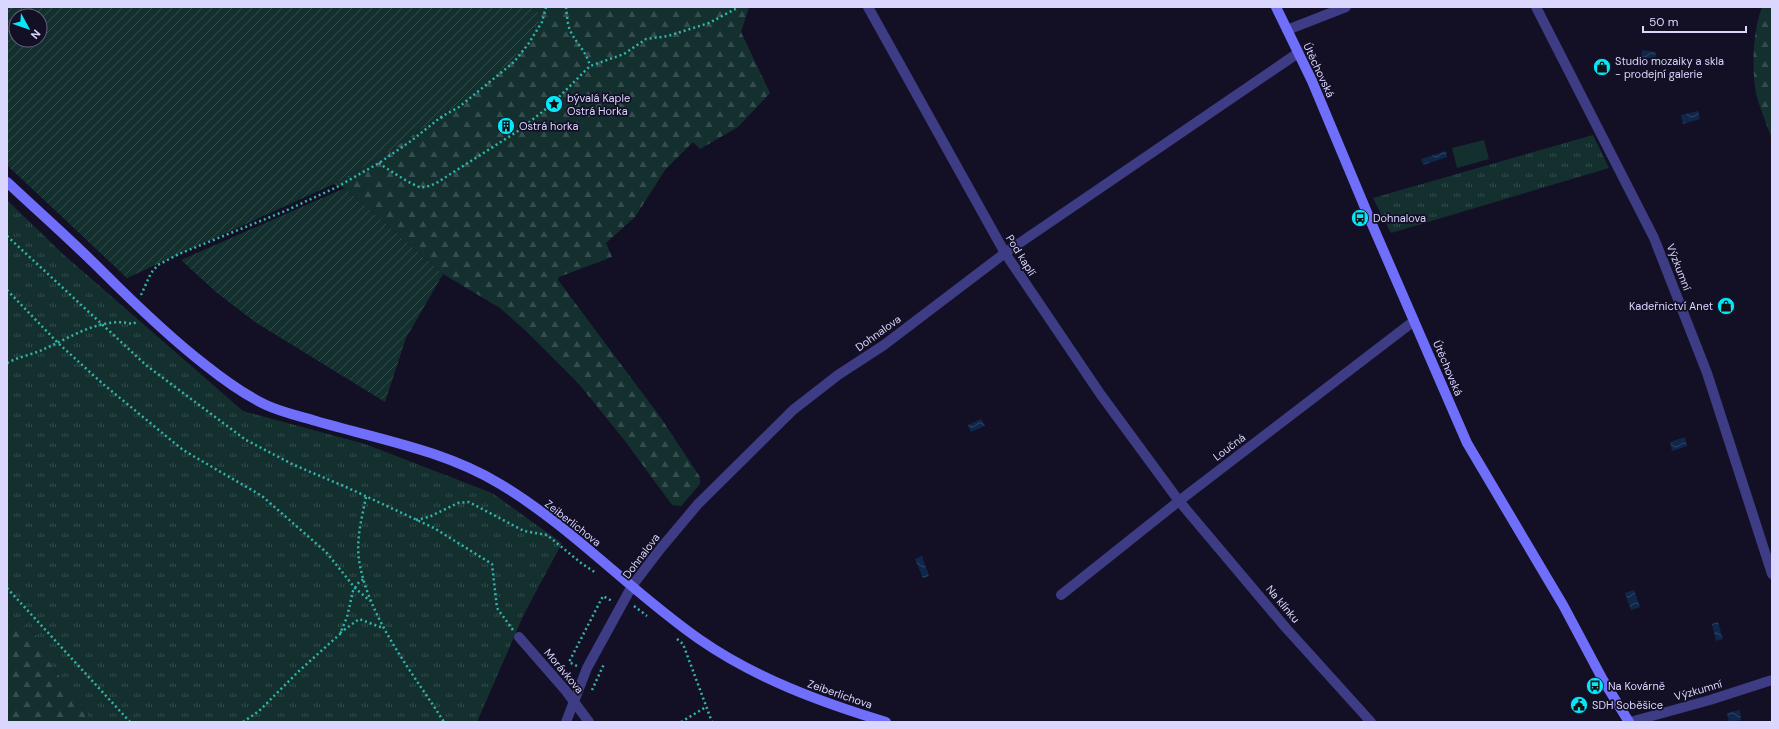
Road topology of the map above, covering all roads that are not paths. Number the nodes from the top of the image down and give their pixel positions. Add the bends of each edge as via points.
1 (868, 7) edge
2 (1276, 7) edge
3 (1346, 7) edge
4 (1536, 7) edge
5 (1287, 30) junction
6 (1298, 53) junction
7 (7, 182) edge
8 (1005, 253) junction
9 (1414, 321) junction
10 (1179, 500) junction
11 (1772, 574) edge
12 (632, 586) junction
13 (1061, 595) dead end
14 (519, 637) road end
15 (1772, 680) edge
16 (574, 700) junction
17 (566, 722) edge
18 (589, 722) edge
19 (886, 722) edge
20 (1371, 722) edge
21 (1629, 722) edge

1 - 8 street, Pod kaplí
2 - 5 street, Útěchovská
3 - 5 street
4 - 11 street, Výzkumní via 1654,238 1707,373
5 - 6 street, Útěchovská
6 - 8 street, Dohnalova
6 - 9 street, Útěchovská
7 - 12 street, Zeiberlichova via 136,306 226,382 268,406 437,454 476,471 529,503
8 - 10 street, Pod kaplí via 1101,395
8 - 12 street, Dohnalova via 793,410 698,504
9 - 10 street, Loučná
9 - 21 street, Útěchovská via 1467,443
10 - 13 street, Loučná
10 - 20 street, Na klínku via 1286,628
12 - 16 street, Dohnalova via 587,668
12 - 19 street, Zeiberlichova via 692,634 741,665 794,691
14 - 16 street, Morávkova
15 - 21 street, Výzkumní
16 - 17 street, Dohnalova
16 - 18 street, Morávkova

